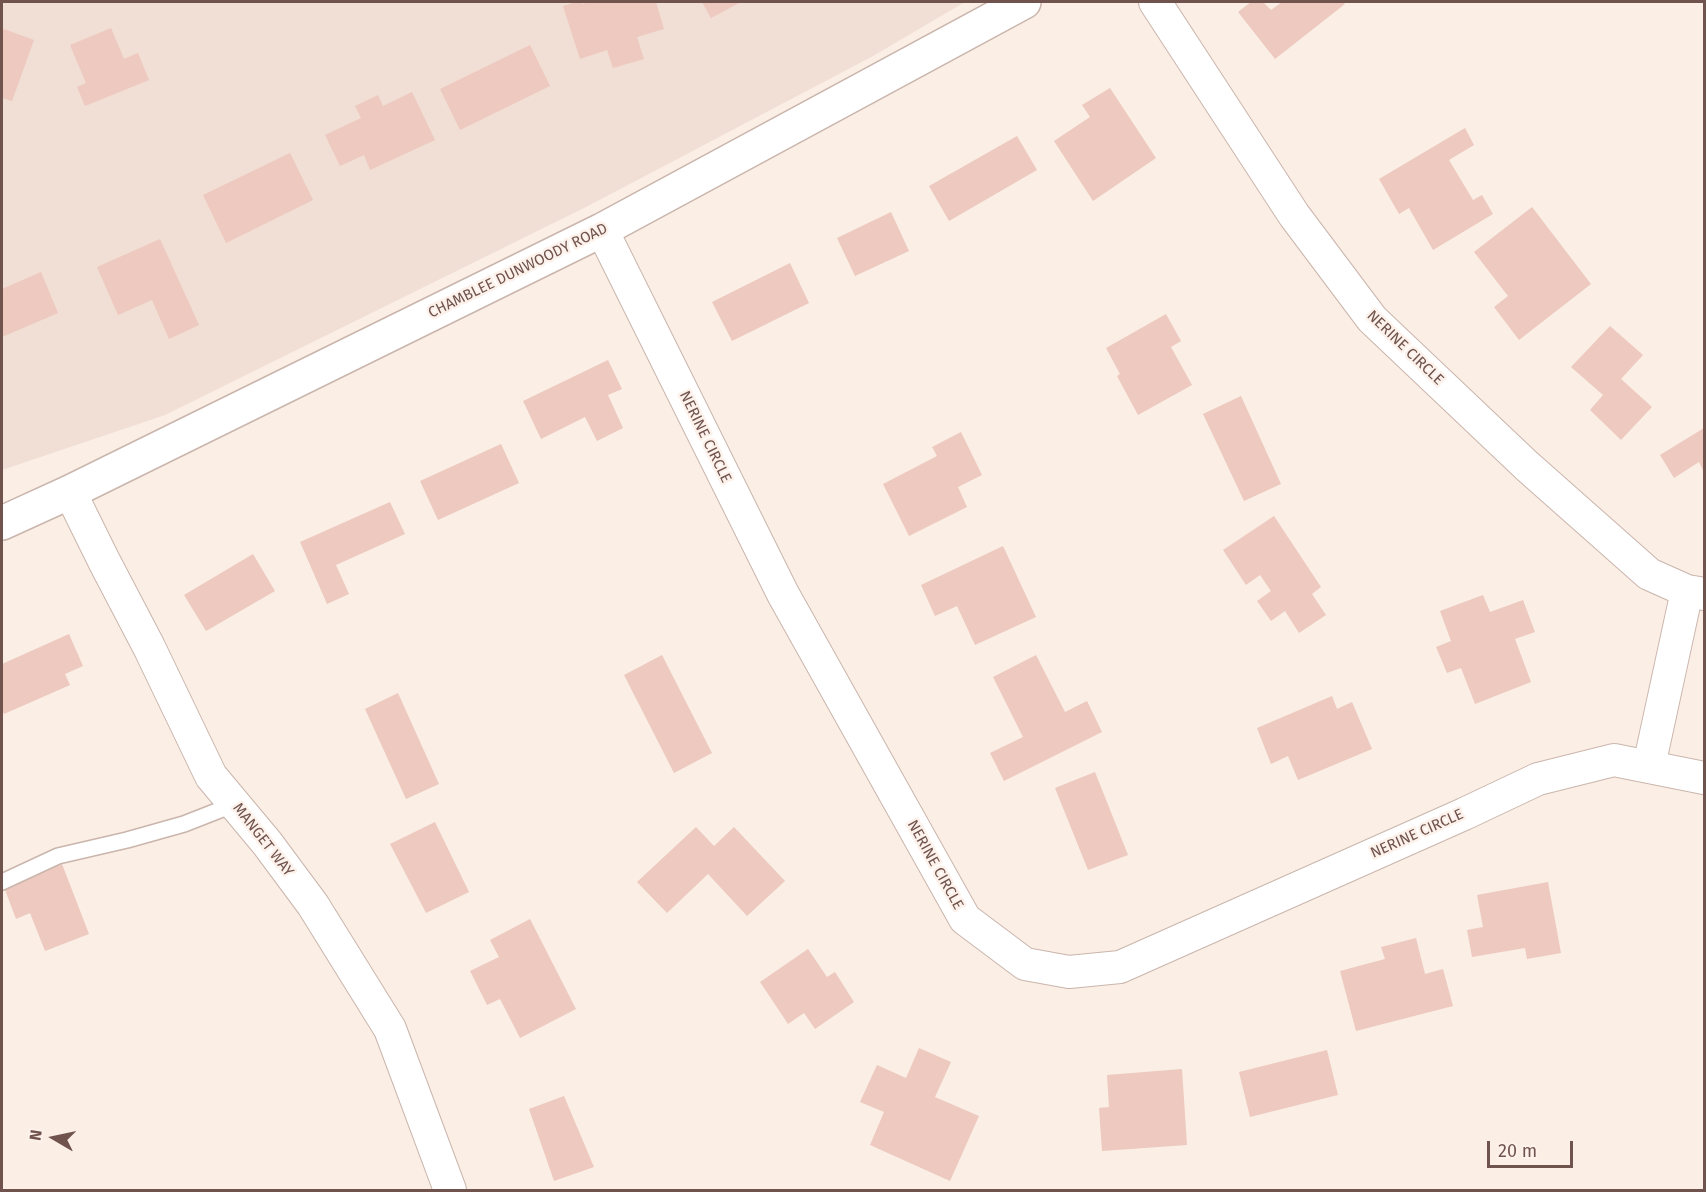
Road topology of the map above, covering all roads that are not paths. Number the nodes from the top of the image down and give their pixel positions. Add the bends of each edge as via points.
1 (1024, 2) edge
2 (1155, 2) edge
3 (602, 230) junction
4 (70, 492) junction
5 (2, 523) edge
6 (1696, 593) edge
7 (1649, 766) junction
8 (1704, 778) edge
9 (235, 804) junction
10 (2, 882) edge
11 (450, 1191) edge

1 - 3 street, CHAMBLEE DUNWOODY ROAD
2 - 6 street, NERINE CIRCLE via 1294,215 1371,319 1649,574
3 - 4 street, CHAMBLEE DUNWOODY ROAD
3 - 7 street, NERINE CIRCLE via 783,594 965,919 1025,964 1069,972 1120,967 1538,779 1614,760
4 - 5 street, CHAMBLEE DUNWOODY ROAD
4 - 9 street, MANGET WAY via 211,776
6 - 7 street
7 - 8 street, NERINE CIRCLE
9 - 10 lane via 184,824 58,856
9 - 11 street, MANGET WAY via 313,906 390,1029

